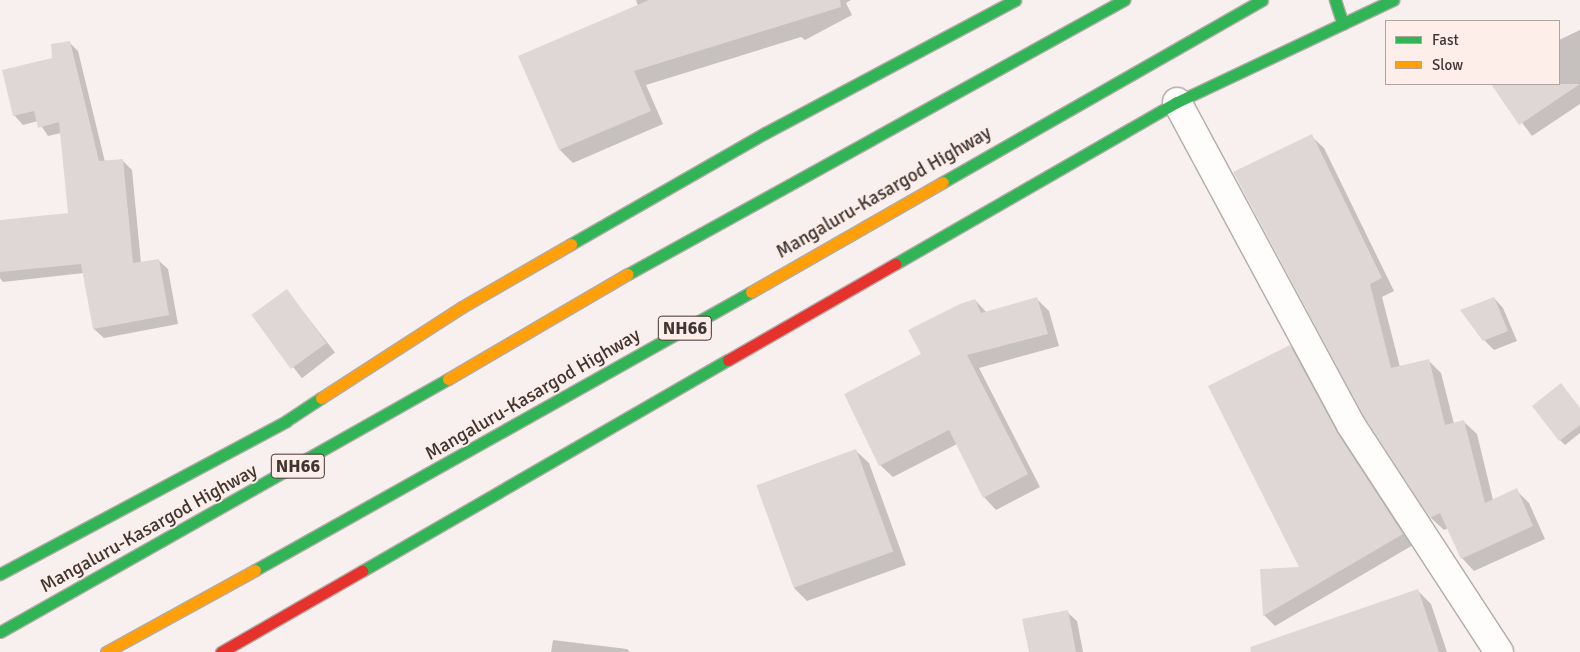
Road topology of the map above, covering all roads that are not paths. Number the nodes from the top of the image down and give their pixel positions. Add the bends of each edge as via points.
1 (1015, 0) edge
2 (1124, 0) edge
3 (1262, 0) edge
4 (1335, 0) edge
5 (1393, 0) edge
6 (1343, 24) junction
7 (1177, 102) junction
8 (0, 574) edge
9 (0, 632) edge
10 (106, 652) edge
11 (221, 652) edge
12 (1499, 652) edge

1 - 8 main road via 765,133 470,302 286,422
2 - 9 main road, Mangaluru-Kasargod Highway / NH66 via 601,289 359,431
3 - 10 main road, Mangaluru-Kasargod Highway / NH66 via 462,456
4 - 6 main road
5 - 6 main road
6 - 7 main road
7 - 11 main road
7 - 12 street via 1351,425

